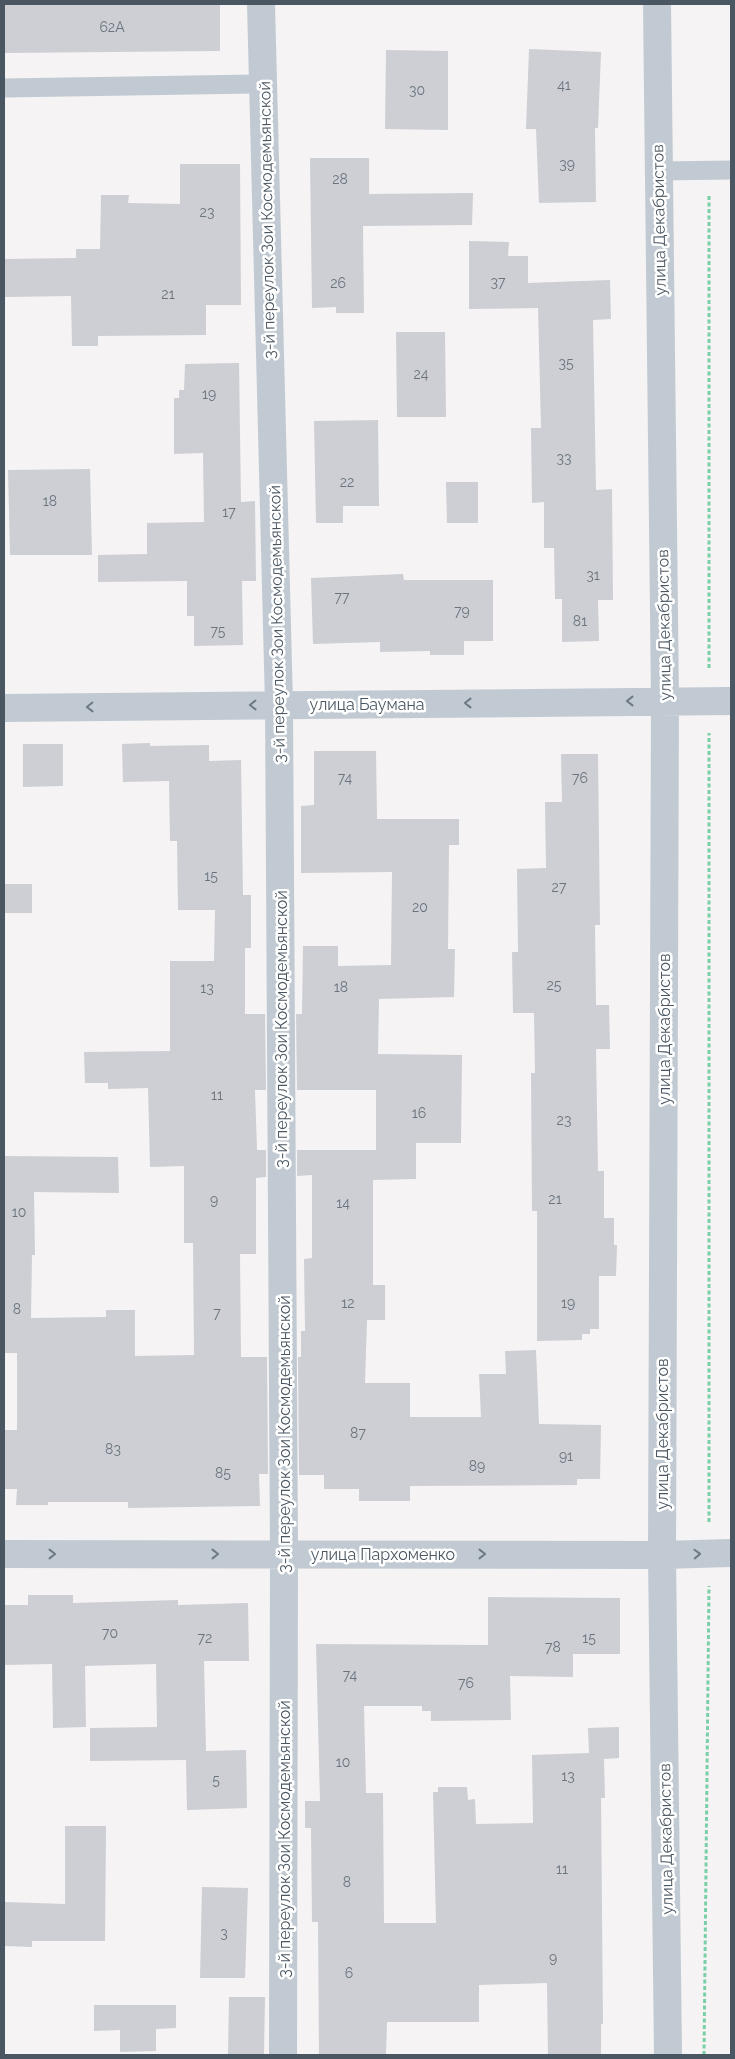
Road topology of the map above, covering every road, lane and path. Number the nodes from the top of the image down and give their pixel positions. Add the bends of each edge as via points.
1 (261, 4) edge
2 (657, 4) edge
3 (263, 84) junction
4 (4, 88) edge
5 (709, 170) junction
6 (731, 170) edge
7 (659, 171) junction
8 (665, 701) junction
9 (720, 701) edge
10 (279, 704) junction
11 (4, 708) edge
12 (284, 1553) junction
13 (720, 1553) edge
14 (4, 1554) edge
15 (662, 1555) junction
16 (283, 2055) edge
17 (668, 2055) edge
18 (704, 2055) edge

1 - 3 street, 3-й переулок Зои Космодемьянской
2 - 7 street, улица Декабристов
3 - 4 lane
3 - 10 street, 3-й переулок Зои Космодемьянской
5 - 6 lane
5 - 7 lane
5 - 9 path
7 - 8 street, улица Декабристов
8 - 9 street, улица Баумана
8 -> 10 street, улица Баумана
8 - 15 street, улица Декабристов
9 - 13 path
10 -> 11 street, улица Баумана
10 - 12 street, 3-й переулок Зои Космодемьянской
14 -> 12 street, улица Пархоменко
12 -> 15 street, улица Пархоменко
12 - 16 street, 3-й переулок Зои Космодемьянской
15 -> 13 street, улица Пархоменко
13 - 18 path
15 - 17 street, улица Декабристов

